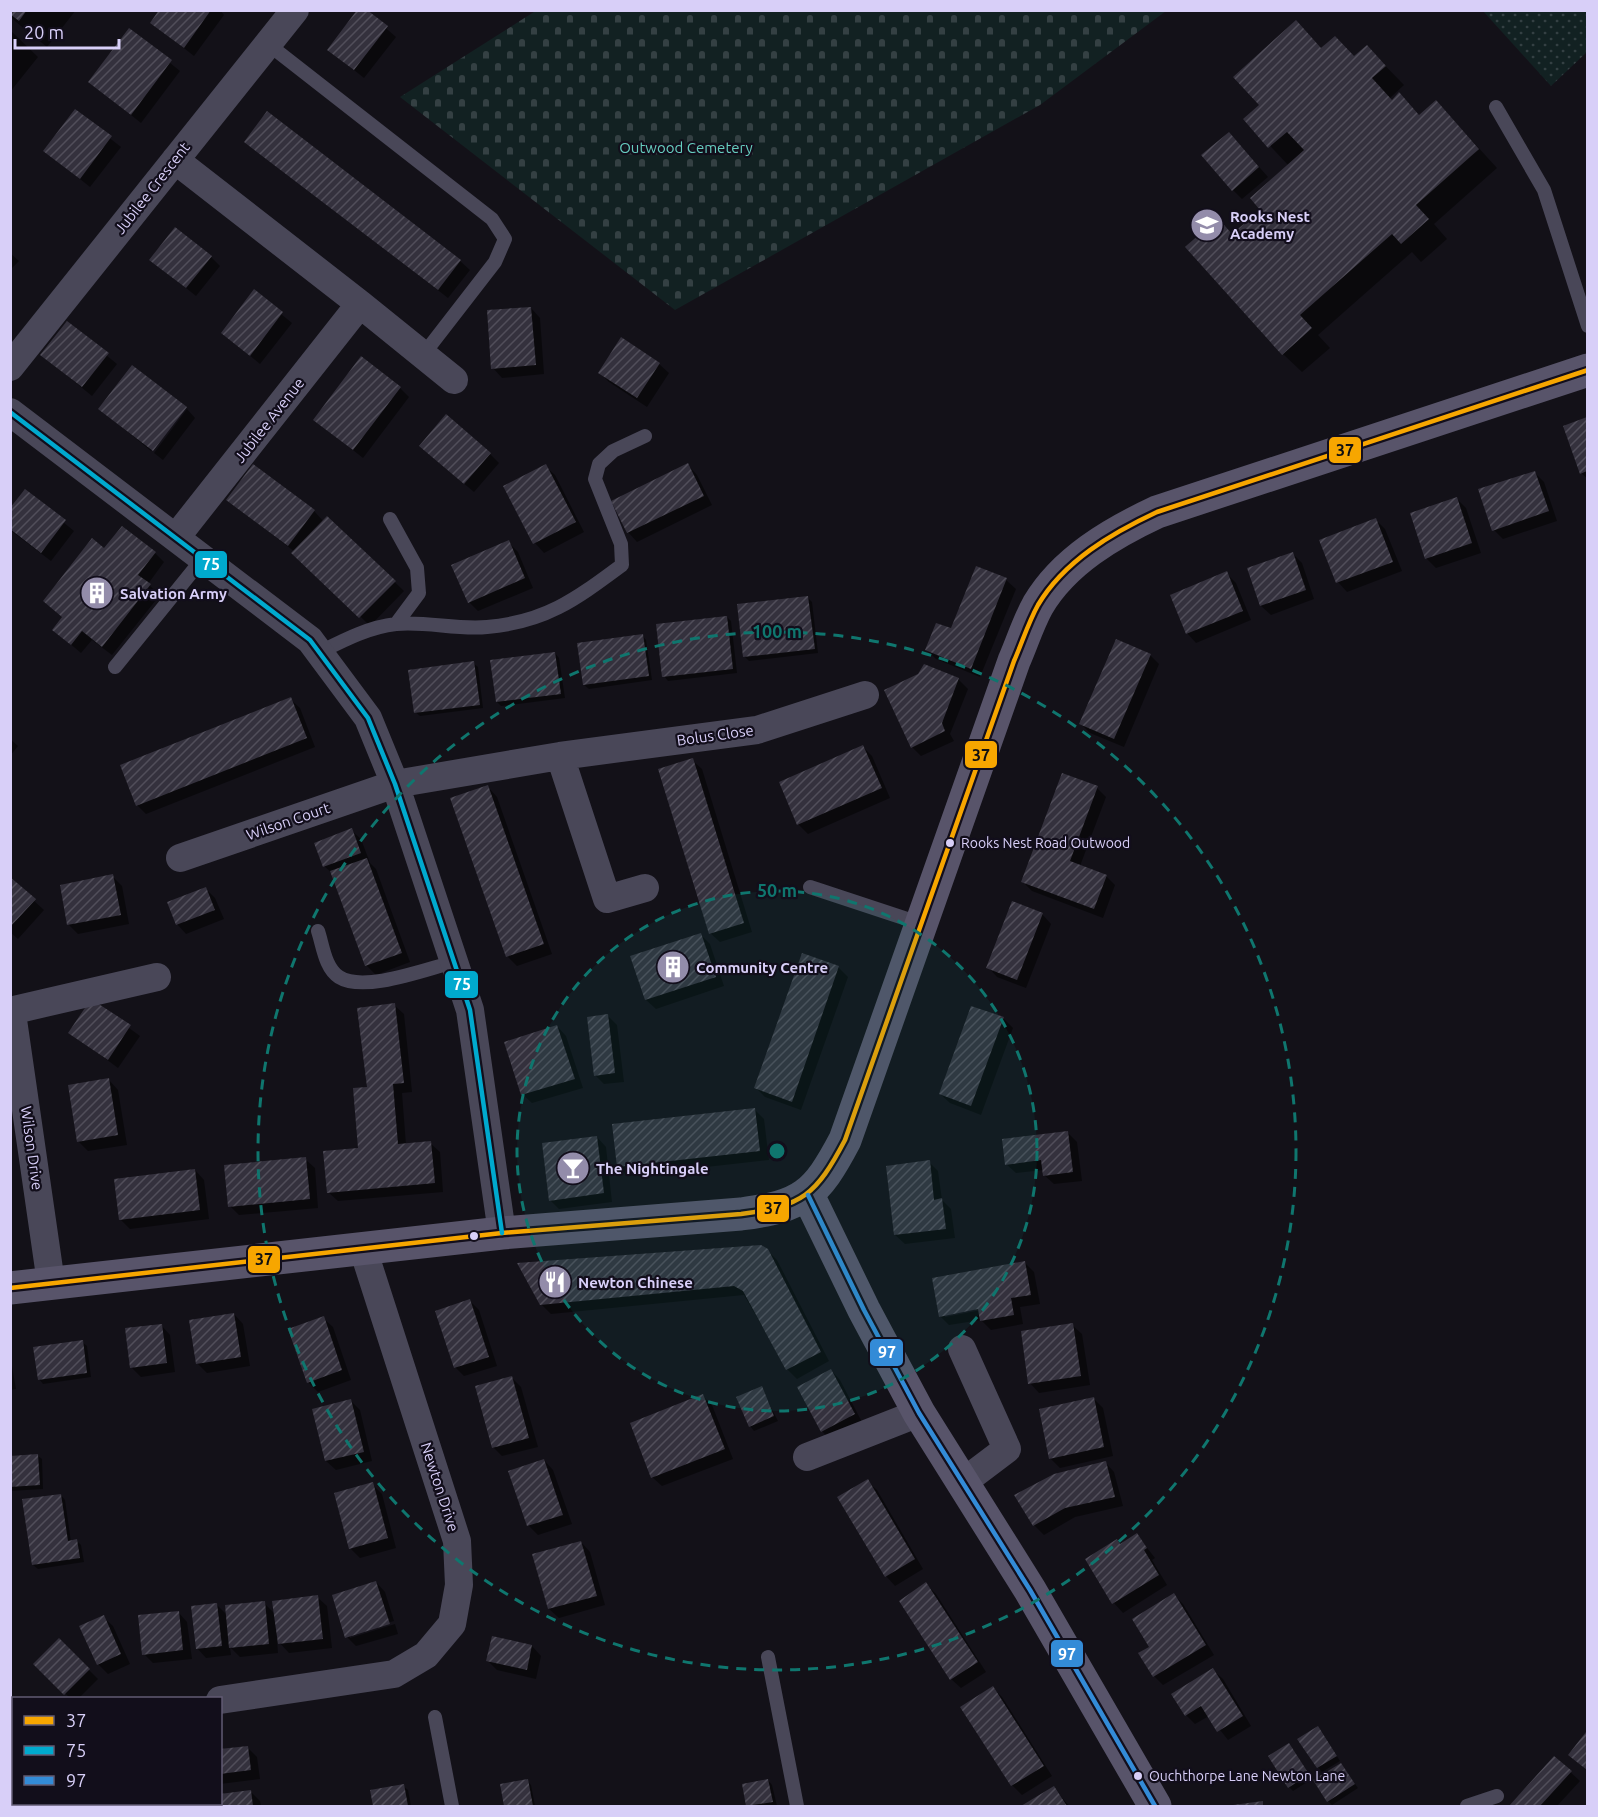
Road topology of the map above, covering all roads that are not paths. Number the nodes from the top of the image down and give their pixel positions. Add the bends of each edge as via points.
1 (295, 10) edge
2 (268, 44) junction
3 (1496, 107) dead end
4 (175, 160) junction
5 (360, 304) junction
6 (1587, 326) edge
7 (423, 355) junction
8 (10, 367) edge
9 (1587, 370) edge
10 (454, 380) dead end
11 (10, 412) edge
12 (645, 436) dead end
13 (390, 519) dead end
14 (177, 536) junction
15 (204, 557) junction
16 (396, 624) junction
17 (320, 652) junction
18 (115, 667) dead end
19 (865, 695) dead end
20 (560, 756) junction
21 (395, 784) junction
22 (180, 858) dead end
23 (810, 887) dead end
24 (645, 888) dead end
25 (922, 924) junction
26 (318, 931) dead end
27 (454, 962) junction
28 (157, 977) dead end
29 (11, 1012) edge
30 (808, 1195) junction
31 (502, 1233) junction
32 (363, 1249) junction
33 (51, 1283) junction
34 (10, 1288) edge
35 (962, 1349) dead end
36 (919, 1413) junction
37 (807, 1457) dead end
38 (962, 1483) junction
39 (768, 1657) dead end
40 (222, 1700) edge
41 (435, 1717) dead end
42 (1497, 1796) dead end
43 (452, 1806) edge
44 (797, 1806) edge
45 (1155, 1806) edge
46 (1467, 1806) edge

1 - 2 street, Jubilee Crescent
2 - 4 street, Jubilee Crescent
2 - 7 lane via 492,219 505,239 495,262
3 - 6 lane via 1544,190
4 - 5 street
4 - 8 street, Jubilee Crescent
5 - 7 street
5 - 14 street, Jubilee Avenue
7 - 10 street
9 - 25 street via 1157,512 1116,531 1082,558 1057,579 1034,615 1014,661
11 - 14 street
12 - 16 lane via 613,451 598,464 595,479 621,544 622,565 574,601 517,622 466,627
13 - 16 lane via 417,568 419,593
14 - 15 street
15 - 17 street via 310,639
15 - 18 lane
16 - 17 lane via 352,635
17 - 21 street via 368,718
19 - 20 street, Bolus Close via 757,730
20 - 21 street, Bolus Close
20 - 24 street via 607,899
21 - 22 street, Wilson Court
21 - 27 street
23 - 25 lane
25 - 30 street via 845,1140 830,1168
26 - 27 lane via 328,964 339,977 358,984
27 - 31 street via 470,1010
28 - 29 street, Wilson Drive
29 - 33 street, Wilson Drive
30 - 31 street via 774,1210
30 - 36 street
31 - 32 street
32 - 33 street
32 - 40 street, Newton Drive via 457,1541 459,1585 452,1624 426,1655 394,1674
33 - 34 street
35 - 38 street via 1007,1449
36 - 37 street
36 - 38 street
38 - 45 street via 1030,1590
39 - 44 lane
41 - 43 lane
42 - 46 lane

